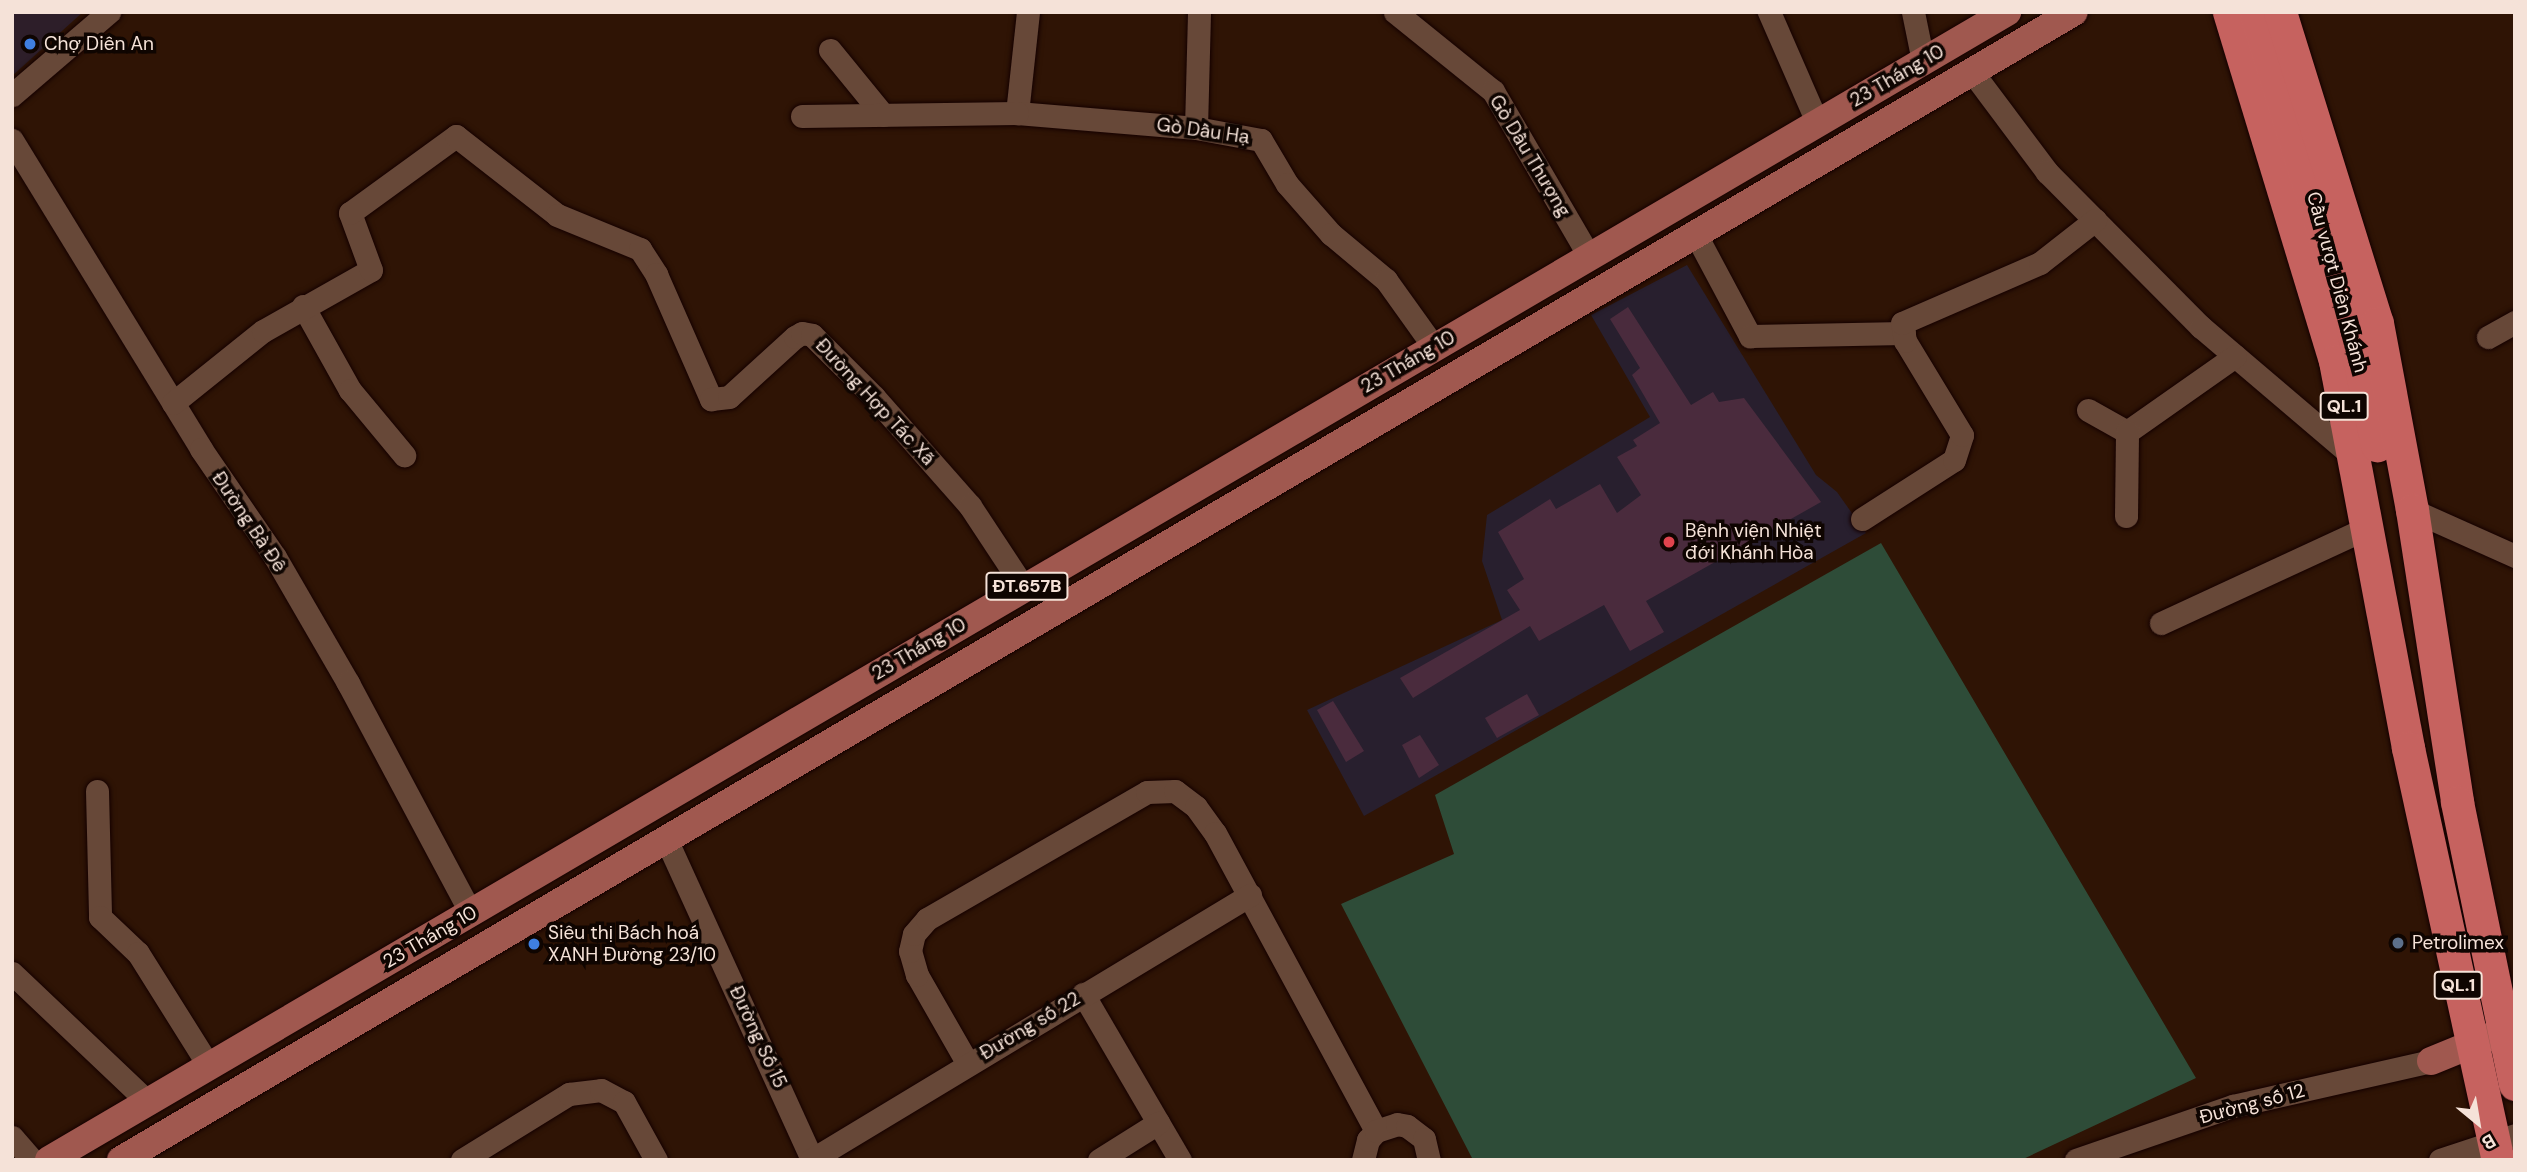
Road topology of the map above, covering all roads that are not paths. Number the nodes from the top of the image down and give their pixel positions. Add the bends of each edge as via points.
1 (109, 12) edge
2 (1028, 12) edge
3 (1199, 12) edge
4 (1395, 12) edge
5 (1769, 12) edge
6 (1913, 12) edge
7 (2007, 12) edge
8 (2074, 12) edge
9 (2229, 12) edge
10 (2256, 12) edge
11 (2280, 12) edge
12 (830, 50) dead end
13 (1923, 61) junction
14 (1973, 72) junction
15 (12, 95) edge
16 (1017, 113) junction
17 (883, 115) junction
18 (802, 116) dead end
19 (1817, 122) junction
20 (1196, 128) junction
21 (12, 141) edge
22 (2095, 220) junction
23 (1696, 235) junction
24 (1589, 256) junction
25 (303, 306) junction
26 (2515, 322) edge
27 (1903, 333) junction
28 (2487, 337) dead end
29 (1434, 347) junction
30 (2235, 356) junction
31 (173, 402) junction
32 (2088, 410) dead end
33 (2127, 432) junction
34 (404, 455) dead end
35 (2354, 457) junction
36 (2412, 510) junction
37 (2126, 516) dead end
38 (1863, 519) dead end
39 (2367, 528) junction
40 (2515, 556) edge
41 (1024, 588) junction
42 (2161, 623) dead end
43 (2420, 681) junction
44 (97, 791) dead end
45 (2457, 802) junction
46 (2424, 809) junction
47 (666, 839) junction
48 (1250, 895) junction
49 (471, 913) junction
50 (489, 943) junction
51 (12, 973) edge
52 (1083, 995) junction
53 (2511, 1052) edge
54 (2472, 1055) junction
55 (2431, 1062) joint
56 (968, 1064) junction
57 (209, 1066) junction
58 (148, 1102) junction
59 (1158, 1124) junction
60 (1376, 1131) junction
61 (12, 1138) edge
62 (2502, 1146) edge
63 (32, 1160) edge
64 (49, 1160) edge
65 (121, 1160) edge
66 (463, 1160) edge
67 (656, 1160) edge
68 (812, 1160) edge
69 (1099, 1160) edge
70 (1180, 1160) edge
71 (1363, 1160) edge
72 (1429, 1160) edge
73 (2076, 1160) edge
74 (2441, 1160) edge

1 - 15 street
2 - 16 street
3 - 20 street
4 - 24 street, Gò Dầu Thượng via 1493,91
5 - 19 street
6 - 13 street
7 - 13 main road, 23 Tháng 10 / ĐT.657B
8 - 14 main road, 23 Tháng 10 / ĐT.657B
9 - 35 highway, QL.1 via 2311,273
10 - 43 highway, Cầu vượt Diên Khánh / QL.1 via 2352,325
11 - 36 highway, QL.1 via 2377,323
12 - 17 street
13 - 19 main road, 23 Tháng 10 / ĐT.657B
14 - 22 street via 2033,156
14 - 23 main road, 23 Tháng 10 / ĐT.657B
16 - 17 street, Gò Dầu Hạ
16 - 20 street, Gò Dầu Hạ
17 - 18 street, Gò Dầu Hạ
19 - 24 main road, 23 Tháng 10 / ĐT.657B
20 - 29 street, Gò Dầu Hạ via 1261,140 1287,184 1331,234 1386,280
21 - 31 street, Đường Bà Đê
22 - 27 street via 2040,263 1902,323
22 - 30 street
23 - 27 street via 1750,336
23 - 47 main road, 23 Tháng 10 / ĐT.657B
24 - 29 main road, 23 Tháng 10 / ĐT.657B
25 - 31 street, Đường Hợp Tác Xã via 262,331
25 - 34 street via 350,390
25 - 41 street, Đường Hợp Tác Xã via 371,270 349,213 456,136 557,215 640,249 656,274 711,399 729,397 795,337 812,335 970,506
26 - 28 street
27 - 38 street via 1962,435 1954,460
29 - 41 main road, 23 Tháng 10 / ĐT.657B
30 - 33 street
30 - 35 street
31 - 49 street, Đường Bà Đê via 257,529 348,682
32 - 33 street
33 - 37 street
35 - 39 highway, QL.1
36 - 40 street
36 - 45 highway, QL.1
39 - 42 street
39 - 46 highway, QL.1
41 - 49 main road, 23 Tháng 10 / ĐT.657B
43 - 45 highway, Cầu vượt Diên Khánh / QL.1
43 - 46 highway, Cầu vượt Diên Khánh / QL.1
44 - 57 street via 100,917 138,953
45 - 53 highway, QL.1
46 - 54 highway, QL.1
47 - 50 main road, 23 Tháng 10 / ĐT.657B
47 - 68 street, Đường Số 15
48 - 52 street, Đường số 22
48 - 56 street via 1196,807 1175,791 1147,792 927,919 914,934 910,951 917,975
48 - 60 street
49 - 50 main road
49 - 57 main road, 23 Tháng 10 / ĐT.657B
50 - 65 main road, 23 Tháng 10 / ĐT.657B
51 - 58 street
52 - 56 street, Đường số 22
52 - 59 street
53 - 54 main road
54 - 55 main road
54 - 62 highway, QL.1
55 - 73 street, Đường số 12 via 2233,1106
56 - 68 street, Đường số 22
57 - 58 main road, 23 Tháng 10 / ĐT.657B
58 - 64 main road, 23 Tháng 10 / ĐT.657B
59 - 69 street
59 - 70 street
60 - 71 street via 1368,1140
60 - 72 street via 1407,1126 1424,1139
61 - 63 street
62 - 74 street
66 - 67 street via 569,1094 601,1090 624,1102

